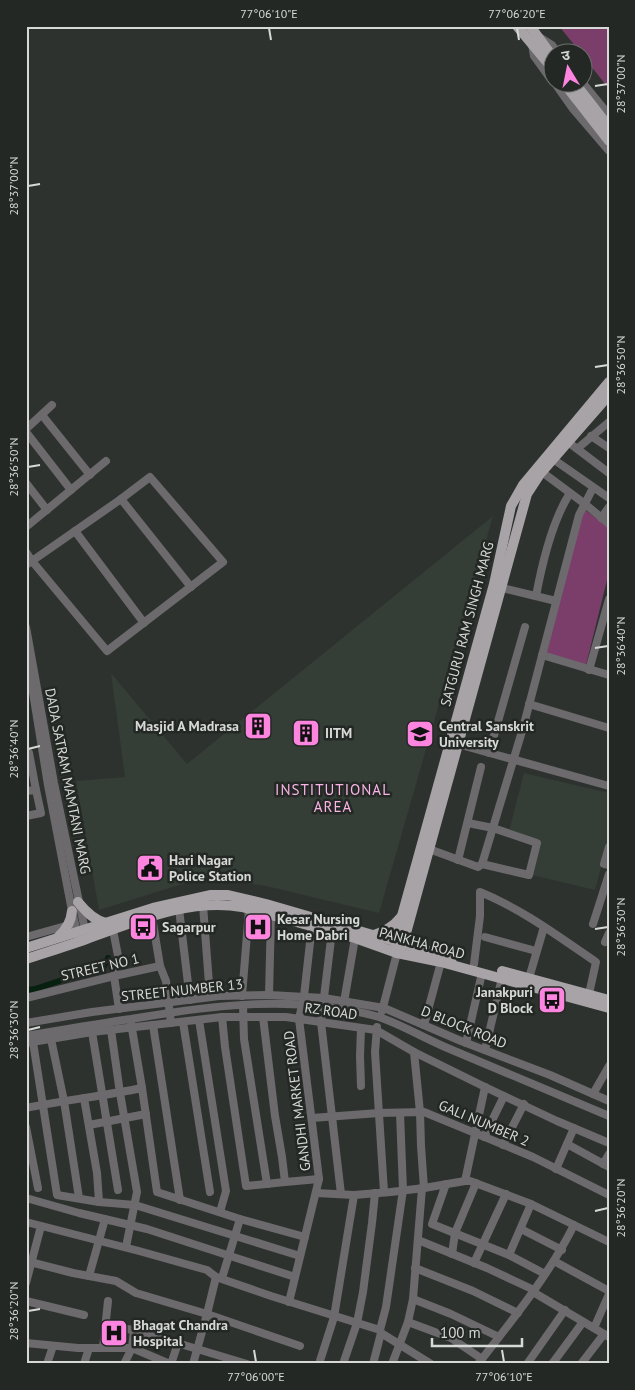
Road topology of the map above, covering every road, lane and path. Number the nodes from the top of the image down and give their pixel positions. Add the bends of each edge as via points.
1 (517, 26) edge
2 (530, 26) edge
3 (535, 40) junction
4 (542, 47) edge
5 (542, 67) edge
6 (560, 92) edge
7 (571, 92) edge
8 (582, 92) edge
9 (590, 92) edge
10 (609, 115) edge
11 (609, 127) edge
12 (609, 141) edge
13 (609, 151) edge
14 (609, 382) edge
15 (609, 395) edge
16 (52, 405) dead end
17 (42, 415) junction
18 (607, 426) edge
19 (26, 431) edge
20 (591, 436) junction
21 (572, 445) junction
22 (609, 448) edge
23 (554, 459) junction
24 (106, 461) dead end
25 (542, 472) junction
26 (609, 473) edge
27 (90, 475) junction
28 (26, 483) edge
29 (593, 488) junction
30 (72, 490) junction
31 (570, 493) junction
32 (609, 498) edge
33 (121, 499) junction
34 (584, 504) junction
35 (609, 507) edge
36 (47, 510) junction
37 (601, 518) junction
38 (609, 524) edge
39 (26, 527) edge
40 (75, 531) junction
41 (26, 552) edge
42 (29, 563) edge
43 (191, 587) junction
44 (502, 588) junction
45 (536, 596) junction
46 (609, 599) edge
47 (556, 601) junction
48 (144, 623) junction
49 (525, 627) dead end
50 (26, 628) edge
51 (26, 654) edge
52 (542, 655) junction
53 (589, 670) junction
54 (609, 675) edge
55 (529, 704) junction
56 (609, 728) edge
57 (454, 743) junction
58 (42, 750) junction
59 (489, 753) junction
60 (28, 754) edge
61 (513, 760) junction
62 (481, 766) dead end
63 (30, 775) edge
64 (608, 783) edge
65 (36, 790) junction
66 (26, 792) edge
67 (26, 816) edge
68 (468, 823) junction
69 (493, 828) junction
70 (609, 847) edge
71 (429, 849) junction
72 (458, 860) junction
73 (482, 864) junction
74 (609, 865) edge
75 (608, 878) edge
76 (605, 901) edge
77 (78, 902) junction
78 (203, 905) junction
79 (180, 909) junction
80 (249, 909) junction
81 (72, 911) joint
82 (272, 915) junction
83 (152, 917) junction
84 (402, 917) junction
85 (593, 924) dead end
86 (312, 925) junction
87 (110, 926) junction
88 (407, 927) junction
89 (544, 927) junction
90 (332, 931) junction
91 (609, 932) edge
92 (79, 933) junction
93 (374, 935) junction
94 (26, 937) edge
95 (485, 937) dead end
96 (355, 938) junction
97 (605, 942) dead end
98 (398, 946) junction
99 (415, 947) junction
100 (26, 948) edge
101 (536, 951) junction
102 (26, 959) edge
103 (441, 962) junction
104 (474, 964) junction
105 (160, 966) junction
106 (482, 973) junction
107 (114, 976) junction
108 (502, 978) junction
109 (529, 978) junction
110 (588, 994) junction
111 (269, 995) junction
112 (242, 996) junction
113 (210, 997) junction
114 (26, 998) edge
115 (324, 998) junction
116 (190, 1000) junction
117 (609, 1000) edge
118 (303, 1001) junction
119 (169, 1002) junction
120 (344, 1002) junction
121 (242, 1005) junction
122 (322, 1006) junction
123 (129, 1008) junction
124 (384, 1008) junction
125 (609, 1008) edge
126 (119, 1009) junction
127 (170, 1012) junction
128 (222, 1017) junction
129 (242, 1017) junction
130 (263, 1017) junction
131 (380, 1018) junction
132 (130, 1019) junction
133 (299, 1019) junction
134 (199, 1020) junction
135 (183, 1022) junction
136 (321, 1022) junction
137 (26, 1023) edge
138 (171, 1023) junction
139 (153, 1025) junction
140 (424, 1025) junction
141 (132, 1028) junction
142 (361, 1028) junction
143 (111, 1030) junction
144 (376, 1030) junction
145 (92, 1032) junction
146 (26, 1036) edge
147 (51, 1039) junction
148 (30, 1043) edge
149 (466, 1043) junction
150 (485, 1050) junction
151 (414, 1052) junction
152 (609, 1066) edge
153 (361, 1086) dead end
154 (485, 1087) junction
155 (142, 1088) junction
156 (120, 1093) junction
157 (593, 1094) junction
158 (103, 1096) junction
159 (504, 1096) junction
160 (84, 1098) junction
161 (64, 1101) junction
162 (609, 1101) edge
163 (43, 1104) junction
164 (524, 1104) junction
165 (26, 1108) edge
166 (420, 1112) junction
167 (379, 1113) junction
168 (400, 1113) junction
169 (146, 1114) junction
170 (332, 1116) junction
171 (609, 1116) edge
172 (124, 1118) junction
173 (312, 1118) junction
174 (107, 1121) junction
175 (89, 1125) junction
176 (26, 1127) edge
177 (574, 1128) junction
178 (475, 1133) junction
179 (484, 1137) junction
180 (609, 1143) edge
181 (567, 1144) junction
182 (503, 1145) junction
183 (609, 1154) edge
184 (606, 1166) edge
185 (556, 1169) junction
186 (319, 1179) junction
187 (465, 1180) junction
188 (285, 1182) junction
189 (476, 1182) junction
190 (266, 1184) junction
191 (446, 1184) junction
192 (38, 1188) dead end
193 (423, 1188) junction
194 (118, 1190) dead end
195 (403, 1190) junction
196 (210, 1192) dead end
197 (384, 1192) junction
198 (316, 1193) junction
199 (375, 1193) junction
200 (342, 1194) junction
201 (506, 1194) junction
202 (354, 1195) junction
203 (609, 1195) edge
204 (26, 1198) edge
205 (79, 1198) junction
206 (180, 1200) junction
207 (99, 1202) junction
208 (531, 1204) junction
209 (135, 1205) junction
210 (220, 1212) junction
211 (105, 1219) junction
212 (240, 1219) junction
213 (26, 1222) edge
214 (130, 1225) junction
215 (574, 1225) junction
216 (41, 1226) junction
217 (521, 1229) junction
218 (454, 1233) junction
219 (234, 1236) junction
220 (305, 1237) junction
221 (418, 1240) junction
222 (99, 1241) junction
223 (609, 1242) edge
224 (483, 1245) junction
225 (126, 1247) junction
226 (562, 1250) junction
227 (452, 1254) junction
228 (509, 1255) junction
229 (229, 1256) junction
230 (300, 1256) junction
231 (554, 1261) junction
232 (29, 1262) edge
233 (474, 1263) junction
234 (415, 1268) junction
235 (545, 1274) junction
236 (89, 1276) junction
237 (219, 1277) junction
238 (295, 1277) junction
239 (26, 1283) edge
240 (534, 1291) junction
241 (609, 1292) edge
242 (413, 1299) junction
243 (26, 1301) edge
244 (108, 1301) dead end
245 (289, 1302) junction
246 (564, 1310) junction
247 (518, 1313) junction
248 (207, 1314) junction
249 (84, 1316) dead end
250 (334, 1316) junction
251 (408, 1322) junction
252 (583, 1322) junction
253 (357, 1323) junction
254 (104, 1326) junction
255 (594, 1328) junction
256 (134, 1330) junction
257 (380, 1332) junction
258 (606, 1335) edge
259 (499, 1337) junction
260 (26, 1343) edge
261 (178, 1343) junction
262 (399, 1344) junction
263 (53, 1346) junction
264 (300, 1346) dead end
265 (89, 1348) junction
266 (103, 1348) junction
267 (132, 1348) junction
268 (197, 1349) junction
269 (482, 1361) edge
270 (428, 1363) edge
271 (47, 1364) edge
272 (84, 1364) edge
273 (124, 1364) edge
274 (170, 1364) edge
275 (193, 1364) edge
276 (247, 1364) edge
277 (319, 1364) edge
278 (342, 1364) edge
279 (373, 1364) edge
280 (392, 1364) edge
281 (528, 1364) edge
282 (552, 1364) edge
283 (581, 1364) edge

1 - 3 main road
2 - 3 main road
3 - 4 main road
3 - 5 street via 534,56
6 - 13 street
7 - 12 main road
8 - 11 main road
9 - 10 street
14 - 57 main road, SATGURU RAM SINGH MARG via 523,484 511,506
15 - 21 main road, SATGURU RAM SINGH MARG
16 - 17 street
17 - 19 street
17 - 27 street
18 - 20 street
19 - 30 street
20 - 21 street via 578,448
20 - 22 street
21 - 23 main road, SATGURU RAM SINGH MARG
21 - 26 street
23 - 25 main road, SATGURU RAM SINGH MARG
23 - 29 street
24 - 27 street
25 - 31 street
25 - 44 main road, SATGURU RAM SINGH MARG via 527,494
27 - 30 street
28 - 36 street
29 - 32 street
29 - 34 street
30 - 36 street
31 - 34 street
31 - 45 street via 561,507
33 - 40 street
33 - 43 street
33 - 43 street via 150,477 223,562
34 - 37 street
34 - 47 street
35 - 37 street
36 - 39 street
37 - 38 street
40 - 42 street
40 - 48 street
41 - 42 street
42 - 48 street via 107,651
43 - 48 street
44 - 45 street
44 - 57 main road, SATGURU RAM SINGH MARG
45 - 47 street
46 - 53 street
47 - 52 street
49 - 59 street
50 - 77 street, DADA SATRAM MAMTANI MARG
51 - 58 street, DADA SATRAM MAMTANI MARG
52 - 53 street
52 - 55 street
53 - 54 street
55 - 56 street
55 - 61 street
57 - 59 street
57 - 71 main road, SATGURU RAM SINGH MARG
57 - 84 main road, SATGURU RAM SINGH MARG
58 - 60 street
58 - 81 street, DADA SATRAM MAMTANI MARG
59 - 61 street
60 - 63 street
61 - 64 street
61 - 69 street
62 - 68 street
63 - 65 street
65 - 66 street
65 - 67 street via 41,813
68 - 69 street
68 - 72 street
69 - 73 street
69 - 73 street via 537,843 528,875
70 - 74 street via 604,864
71 - 72 street
71 - 88 main road, SATGURU RAM SINGH MARG
72 - 73 street via 478,867
75 - 76 street
76 - 85 street
77 - 87 main road via 91,916
77 - 92 street, DADA SATRAM MAMTANI MARG
78 - 79 main road, PANKHA ROAD
78 - 80 main road, PANKHA ROAD via 227,904
78 - 113 street
79 - 83 main road, PANKHA ROAD
79 - 116 street
80 - 82 main road, PANKHA ROAD
80 - 112 street
81 - 92 main road
82 - 86 main road, PANKHA ROAD
82 - 111 street
83 - 87 main road, PANKHA ROAD
83 - 105 street, STREET NO 1
84 - 93 main road via 386,931
84 - 98 main road, SATGURU RAM SINGH MARG
86 - 90 main road, PANKHA ROAD
86 - 118 street, GANDHI MARKET ROAD
87 - 92 main road, PANKHA ROAD
87 - 93 main road, PANKHA ROAD via 141,912 186,900 228,895
87 - 107 street via 119,961
88 - 98 main road, SATGURU RAM SINGH MARG
88 - 99 main road via 409,940
89 - 101 street
89 - 104 street via 480,892
89 - 110 street via 596,962
90 - 96 main road, PANKHA ROAD
90 - 115 street
91 - 97 street
92 - 94 street
92 - 100 main road, PANKHA ROAD
92 - 102 main road, PANKHA ROAD
93 - 98 main road, PANKHA ROAD
95 - 101 street
96 - 98 main road, PANKHA ROAD
96 - 120 street
98 - 99 main road, PANKHA ROAD
98 - 103 main road, PANKHA ROAD
98 - 124 street
99 - 104 main road, PANKHA ROAD
101 - 109 street
103 - 106 main road, PANKHA ROAD
103 - 140 street
104 - 109 main road, PANKHA ROAD
105 - 107 street, STREET NO 1
105 - 119 street
106 - 108 main road, PANKHA ROAD
106 - 149 street
107 - 114 street, STREET NO 1
107 - 126 street
108 - 125 main road, PANKHA ROAD
108 - 150 street
109 - 110 main road, PANKHA ROAD
110 - 117 main road, PANKHA ROAD
111 - 112 street, STREET NUMBER 13
111 - 118 street, STREET NUMBER 13
112 - 113 street, STREET NUMBER 13
113 - 116 street, STREET NUMBER 13
115 - 118 street, D BLOCK ROAD
115 - 120 street, D BLOCK ROAD
115 - 122 street
116 - 119 street, STREET NUMBER 13
118 - 121 street
118 - 122 street
118 - 133 street, GANDHI MARKET ROAD
119 - 123 street, STREET NUMBER 13
119 - 127 street
120 - 124 street, D BLOCK ROAD
121 - 127 street
121 - 129 street
122 - 131 street
122 - 136 street
123 - 126 street, STREET NUMBER 13
123 - 132 street
124 - 131 street
124 - 140 street, D BLOCK ROAD
126 - 137 street, STREET NUMBER 13
127 - 132 street
127 - 138 street
128 - 129 street, RZ ROAD
128 - 134 street, RZ ROAD
128 - 190 street via 246,1186
129 - 130 street, RZ ROAD
129 - 190 street
130 - 133 street, RZ ROAD
130 - 188 street
131 - 144 street
131 - 171 street
132 - 141 street
132 - 146 street
133 - 136 street, RZ ROAD
133 - 173 street, GANDHI MARKET ROAD
134 - 135 street, RZ ROAD
134 - 210 street via 226,1191
135 - 138 street, RZ ROAD
135 - 196 street
136 - 142 street, RZ ROAD
136 - 170 street
138 - 139 street, RZ ROAD
139 - 141 street, RZ ROAD
139 - 206 street
140 - 149 street, D BLOCK ROAD
141 - 143 street, RZ ROAD
141 - 155 street
142 - 144 street, RZ ROAD
142 - 153 street
143 - 145 street, RZ ROAD
143 - 156 street
144 - 151 street, RZ ROAD
144 - 167 street
145 - 147 street, RZ ROAD
145 - 158 street
147 - 148 street, RZ ROAD
147 - 161 street
148 - 163 street
149 - 150 street, D BLOCK ROAD
150 - 157 street, D BLOCK ROAD
151 - 154 street, RZ ROAD
151 - 166 street
152 - 157 street
154 - 159 street, RZ ROAD
154 - 178 street
155 - 156 street
155 - 169 street
156 - 158 street
156 - 172 street
157 - 162 street, D BLOCK ROAD
158 - 160 street
158 - 174 street
159 - 164 street, RZ ROAD
159 - 179 street
160 - 161 street
160 - 175 street
161 - 163 street
161 - 205 street
163 - 165 street
163 - 205 street via 57,1194
164 - 177 street, RZ ROAD
164 - 182 street
166 - 168 street, GALI NUMBER 2
166 - 178 street, GALI NUMBER 2
166 - 193 street
167 - 168 street, GALI NUMBER 2
167 - 170 street, GALI NUMBER 2
167 - 197 street
168 - 195 street
169 - 172 street
169 - 206 street via 157,1192
170 - 173 street, GALI NUMBER 2
170 - 200 street
172 - 174 street
172 - 209 street via 137,1192
173 - 186 street, GANDHI MARKET ROAD
174 - 175 street
174 - 194 street
175 - 207 street
176 - 192 street
177 - 180 street, RZ ROAD
177 - 181 street
178 - 179 street, GALI NUMBER 2
178 - 187 street
179 - 182 street, GALI NUMBER 2
181 - 184 street
181 - 185 street
182 - 185 street, GALI NUMBER 2
183 - 184 street
185 - 203 street, GALI NUMBER 2
186 - 188 street
186 - 198 street, GANDHI MARKET ROAD
187 - 189 street
187 - 191 street
188 - 190 street
189 - 201 street
189 - 218 street
191 - 193 street
191 - 218 street via 432,1224
193 - 195 street
193 - 221 street
195 - 197 street
195 - 257 street
197 - 199 street
198 - 200 street
198 - 220 street, GANDHI MARKET ROAD
199 - 202 street
199 - 253 street
200 - 202 street
201 - 208 street
201 - 224 street
202 - 250 street
204 - 211 street
205 - 207 street
206 - 210 street
207 - 209 street
208 - 215 street
208 - 217 street
209 - 214 street
209 - 219 street
210 - 212 street
211 - 214 street
211 - 222 street
212 - 219 street
212 - 220 street
213 - 216 street
214 - 225 street
214 - 229 street
215 - 223 street
215 - 226 street
216 - 222 street
216 - 232 street
217 - 226 street
217 - 228 street
218 - 224 street
218 - 227 street
219 - 229 street
219 - 230 street
220 - 230 street, GANDHI MARKET ROAD
221 - 227 street
221 - 234 street
222 - 225 street
222 - 236 street
224 - 228 street
224 - 233 street
225 - 237 street via 207,1270
226 - 231 street
227 - 233 street
228 - 235 street
229 - 237 street
229 - 238 street
230 - 238 street, GANDHI MARKET ROAD
231 - 235 street
231 - 241 street
232 - 236 street
232 - 239 street
233 - 240 street
234 - 242 street
234 - 247 street
235 - 240 street
236 - 248 street via 116,1281 136,1293
237 - 245 street
237 - 248 street
238 - 245 street, GANDHI MARKET ROAD
240 - 246 street
240 - 247 street
241 - 255 street
242 - 251 street
242 - 259 street
243 - 249 street
244 - 254 street
245 - 250 street
246 - 252 street
246 - 281 street
247 - 259 street
248 - 264 street
248 - 268 street
250 - 253 street
250 - 277 street
251 - 262 street
251 - 269 street via 451,1338
252 - 255 street
252 - 282 street
253 - 257 street
253 - 278 street
254 - 256 street
254 - 266 street
255 - 258 street
256 - 261 street
256 - 267 street
257 - 262 street
257 - 279 street
258 - 283 street
259 - 269 street
260 - 263 street
261 - 268 street
261 - 274 street
262 - 270 street
262 - 280 street
263 - 265 street
263 - 271 street
265 - 266 street
265 - 272 street
266 - 267 street
267 - 273 street
267 - 274 street
268 - 275 street
268 - 276 street

